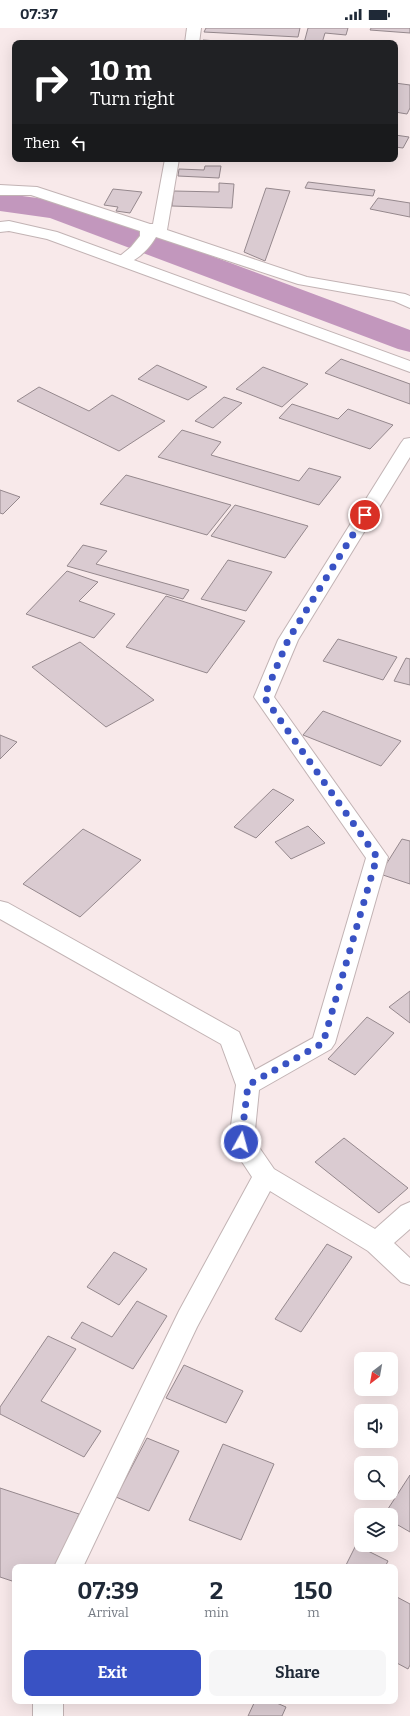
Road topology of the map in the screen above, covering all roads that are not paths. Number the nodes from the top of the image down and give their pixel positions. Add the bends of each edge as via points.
1 (194, 28) edge
2 (192, 40) edge
3 (171, 162) edge
4 (0, 190) edge
5 (0, 227) edge
6 (148, 233) junction
7 (123, 260) junction
8 (410, 303) edge
9 (410, 366) edge
10 (410, 444) edge
11 (0, 909) edge
12 (248, 1085) junction
13 (265, 1176) junction
14 (410, 1214) edge
15 (377, 1243) junction
16 (410, 1274) edge
17 (69, 1564) edge
18 (48, 1704) edge
19 (48, 1716) edge

1 - 2 street
3 - 6 street via 160,228
4 - 6 street via 32,190
5 - 7 street via 8,226 51,235
6 - 7 street via 137,250
6 - 8 street via 304,281 399,297
7 - 9 street
10 - 12 street via 288,640 264,697 377,857 323,1043
11 - 12 street via 231,1038
12 - 13 street via 241,1142
13 - 15 street
13 - 17 street via 188,1320
14 - 15 street
15 - 16 street
18 - 19 street

